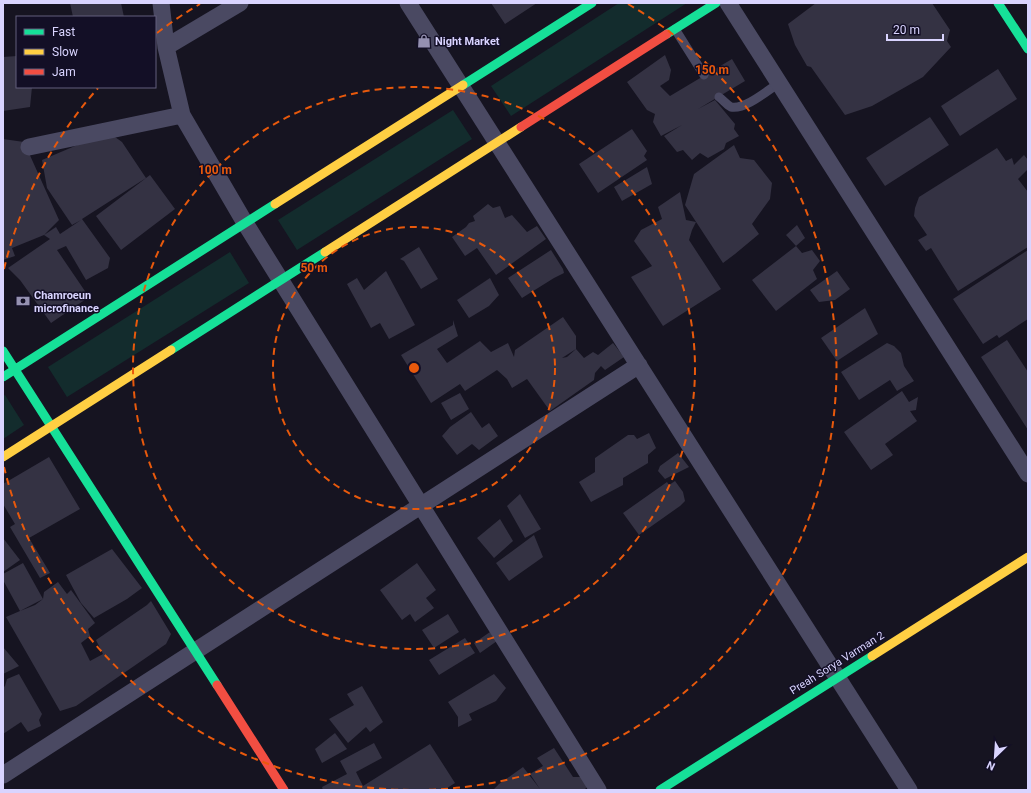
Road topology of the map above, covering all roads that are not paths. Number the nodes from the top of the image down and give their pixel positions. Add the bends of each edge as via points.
1 (161, 3) edge
2 (240, 3) edge
3 (408, 3) edge
4 (592, 3) edge
5 (716, 3) edge
6 (728, 3) edge
7 (998, 3) edge
8 (675, 29) junction
9 (166, 47) junction
10 (1028, 50) edge
11 (704, 75) dead end
12 (779, 83) junction
13 (461, 86) junction
14 (719, 97) dead end
15 (182, 115) junction
16 (497, 142) junction
17 (29, 147) dead end
18 (245, 223) junction
19 (281, 280) junction
20 (3, 351) edge
21 (639, 365) junction
22 (15, 369) junction
23 (3, 377) edge
24 (52, 426) junction
25 (3, 457) edge
26 (1028, 474) edge
27 (421, 505) junction
28 (1028, 557) edge
29 (195, 651) junction
30 (838, 678) junction
31 (3, 775) edge
32 (284, 790) edge
33 (598, 790) edge
34 (660, 790) edge
35 (910, 790) edge

1 - 9 street
2 - 9 street
3 - 13 street
4 - 13 street
5 - 8 street
6 - 12 street
7 - 10 street
8 - 11 lane
8 - 16 street
9 - 15 street
12 - 14 lane via 745,105 737,107 730,106
12 - 26 street
13 - 16 street
13 - 18 street
15 - 17 street
15 - 18 street
16 - 19 street
16 - 21 street
18 - 19 street
18 - 22 street
19 - 24 street
19 - 27 street
20 - 22 street
21 - 27 street
21 - 30 street
22 - 23 street
22 - 24 street
24 - 25 street
24 - 29 street
27 - 29 street
27 - 33 street
28 - 30 street, Preah Sorya Varman 2
29 - 31 street
29 - 32 street
30 - 34 street, Preah Sorya Varman 2
30 - 35 street

